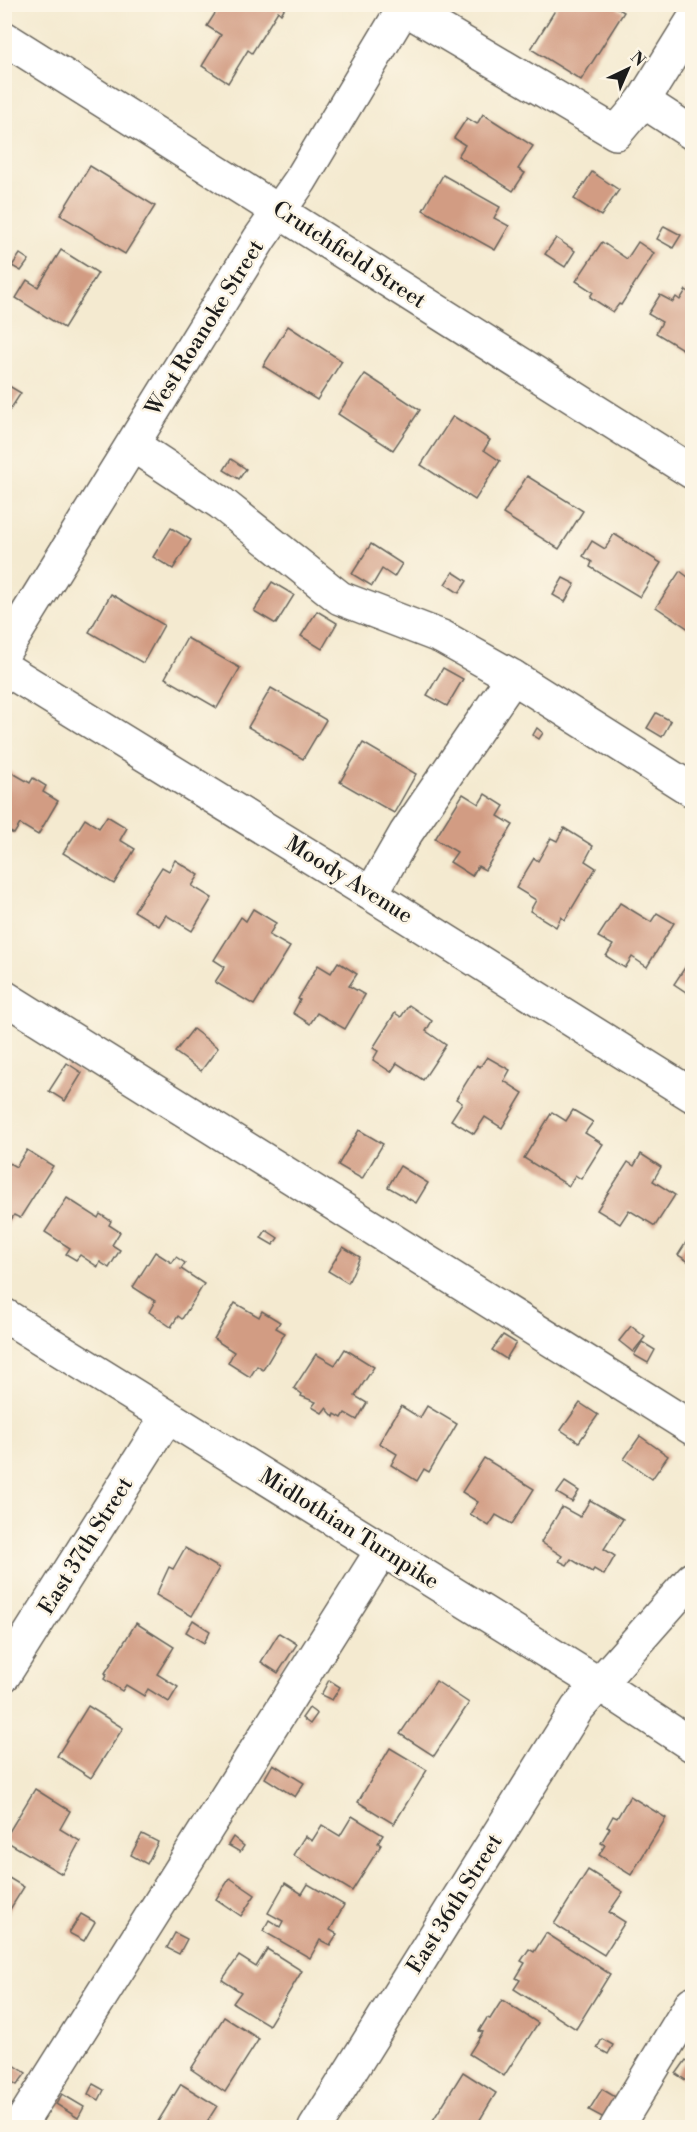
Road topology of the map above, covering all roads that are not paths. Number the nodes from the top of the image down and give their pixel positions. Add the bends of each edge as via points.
1 (405, 6) edge
2 (692, 26) edge
3 (4, 38) edge
4 (643, 101) junction
5 (693, 133) edge
6 (279, 211) junction
7 (133, 445) junction
8 (693, 472) edge
9 (4, 652) edge
10 (4, 668) edge
11 (513, 677) junction
12 (693, 790) edge
13 (371, 894) junction
14 (4, 997) edge
15 (693, 1095) edge
16 (4, 1315) edge
17 (167, 1417) junction
18 (693, 1428) edge
19 (383, 1549) junction
20 (693, 1579) edge
21 (4, 1675) edge
22 (599, 1684) junction
23 (693, 1745) edge
24 (693, 2003) edge
25 (18, 2127) edge
26 (315, 2127) edge
27 (616, 2127) edge

1 - 4 street via 616,133
1 - 6 street, West Roanoke Street
2 - 4 street
3 - 6 street, Crutchfield Street
4 - 5 street
6 - 7 street, West Roanoke Street
6 - 8 street, Crutchfield Street
7 - 9 street, West Roanoke Street
7 - 11 street via 221,503 340,598 442,637
10 - 13 street, Moody Avenue
11 - 12 street
11 - 13 street via 406,833
13 - 15 street, Moody Avenue
14 - 18 street
16 - 17 street, Midlothian Turnpike
17 - 19 street, Midlothian Turnpike
17 - 21 street, East 37th Street
19 - 22 street, Midlothian Turnpike
19 - 25 street
20 - 22 street, East 36th Street
22 - 23 street, Midlothian Turnpike
22 - 26 street, East 36th Street via 577,1709
24 - 27 street

